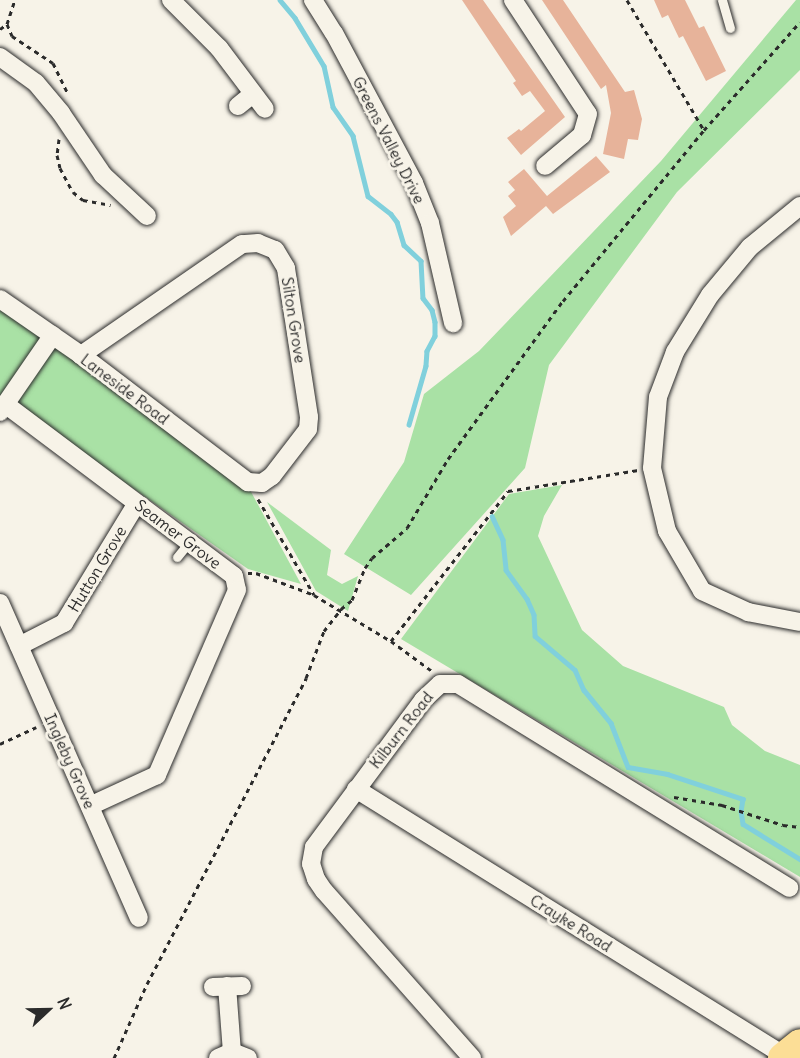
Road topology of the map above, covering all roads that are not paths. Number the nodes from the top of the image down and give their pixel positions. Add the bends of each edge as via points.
1 (171, 0) edge
2 (313, 0) edge
3 (513, 0) edge
4 (722, 0) edge
5 (730, 28) dead end
6 (0, 57) edge
7 (253, 94) junction
8 (238, 106) dead end
9 (265, 109) dead end
10 (545, 166) dead end
11 (800, 206) edge
12 (147, 216) dead end
13 (1, 302) edge
14 (453, 323) dead end
15 (53, 334) junction
16 (81, 355) junction
17 (3, 408) edge
18 (248, 482) joint
19 (137, 503) junction
20 (189, 542) junction
21 (177, 557) dead end
22 (0, 603) edge
23 (800, 622) edge
24 (19, 646) junction
25 (356, 789) junction
26 (90, 806) junction
27 (782, 880) dead end
28 (139, 918) dead end
29 (227, 986) dead end
30 (790, 1053) edge
31 (233, 1056) edge
32 (472, 1058) edge

1 - 7 street via 219,48
2 - 14 street, Greens Valley Drive via 414,183 436,245
3 - 10 street via 588,114 582,135
4 - 5 lane
6 - 12 street via 36,83 103,175
7 - 8 street
7 - 9 street
11 - 23 street via 750,247 710,295 675,352 658,397 652,468 667,531 702,591 748,612
13 - 15 street, Laneside Road
15 - 16 street, Laneside Road
15 - 17 street
16 - 18 street, Laneside Road
16 - 18 street, Silton Grove via 242,244 258,243 275,250 286,268 308,429 272,476 262,483
17 - 19 street, Seamer Grove
19 - 20 street, Seamer Grove
19 - 24 street, Hutton Grove via 64,623
20 - 21 lane
20 - 26 street, Seamer Grove via 234,576 237,590 157,775
22 - 24 street, Ingleby Grove
24 - 26 street, Ingleby Grove
25 - 27 street, Kilburn Road via 427,695 440,684 458,684
25 - 30 street, Crayke Road
25 - 32 street, Kilburn Road via 314,847 311,864 316,879
26 - 28 street, Ingleby Grove
29 - 31 street

